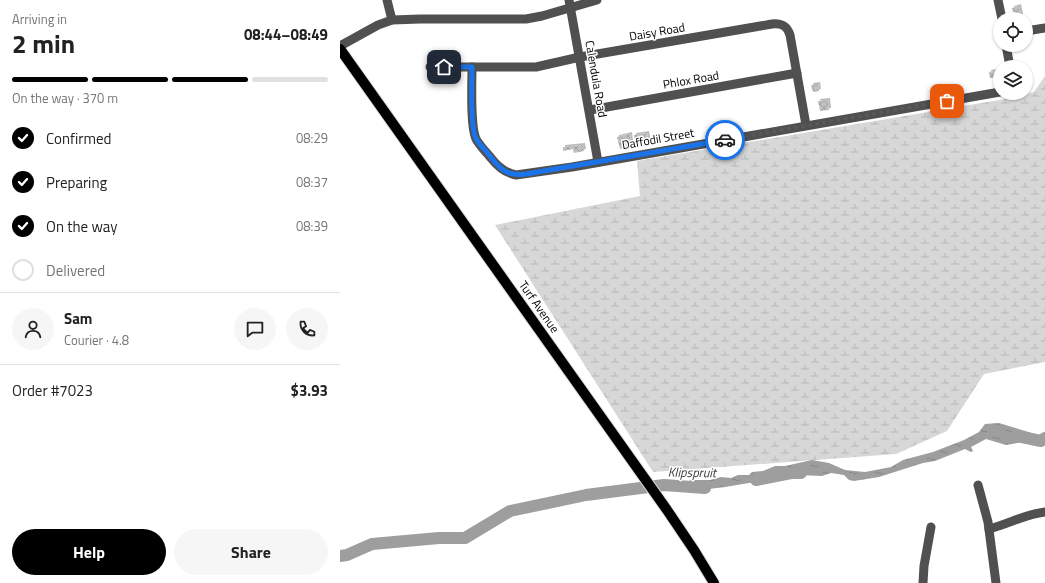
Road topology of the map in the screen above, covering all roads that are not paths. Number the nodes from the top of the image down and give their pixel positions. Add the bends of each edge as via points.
1 (387, 0) edge
2 (597, 0) edge
3 (998, 0) edge
4 (570, 4) edge
5 (1001, 12) edge
6 (392, 20) junction
7 (1045, 28) edge
8 (1033, 30) edge
9 (340, 48) edge
10 (580, 57) junction
11 (430, 67) dead end
12 (472, 67) junction
13 (797, 74) junction
14 (993, 93) edge
15 (590, 110) junction
16 (806, 125) junction
17 (598, 162) junction
18 (978, 485) dead end
19 (1045, 512) edge
20 (931, 527) dead end
21 (989, 529) junction
22 (714, 583) edge
23 (923, 583) edge
24 (996, 583) edge

1 - 6 street
2 - 4 street
3 - 5 street
4 - 6 street via 542,16 526,18
4 - 10 street, Calendula Road
6 - 9 street via 378,24
7 - 8 street
9 - 22 main road, Turf Avenue via 668,510
10 - 12 street, Daisy Road via 536,67
10 - 13 street, Daisy Road via 776,24 783,25 789,32
10 - 15 street, Calendula Road
11 - 12 street, Daisy Road
12 - 17 street, Daffodil Street via 475,136 501,169 521,175
13 - 15 street, Phlox Road
13 - 16 street, Daisy Road
14 - 16 street, Daffodil Street
15 - 17 street, Calendula Road
16 - 17 street, Daffodil Street
18 - 21 street
19 - 21 street
20 - 23 street
21 - 24 street

